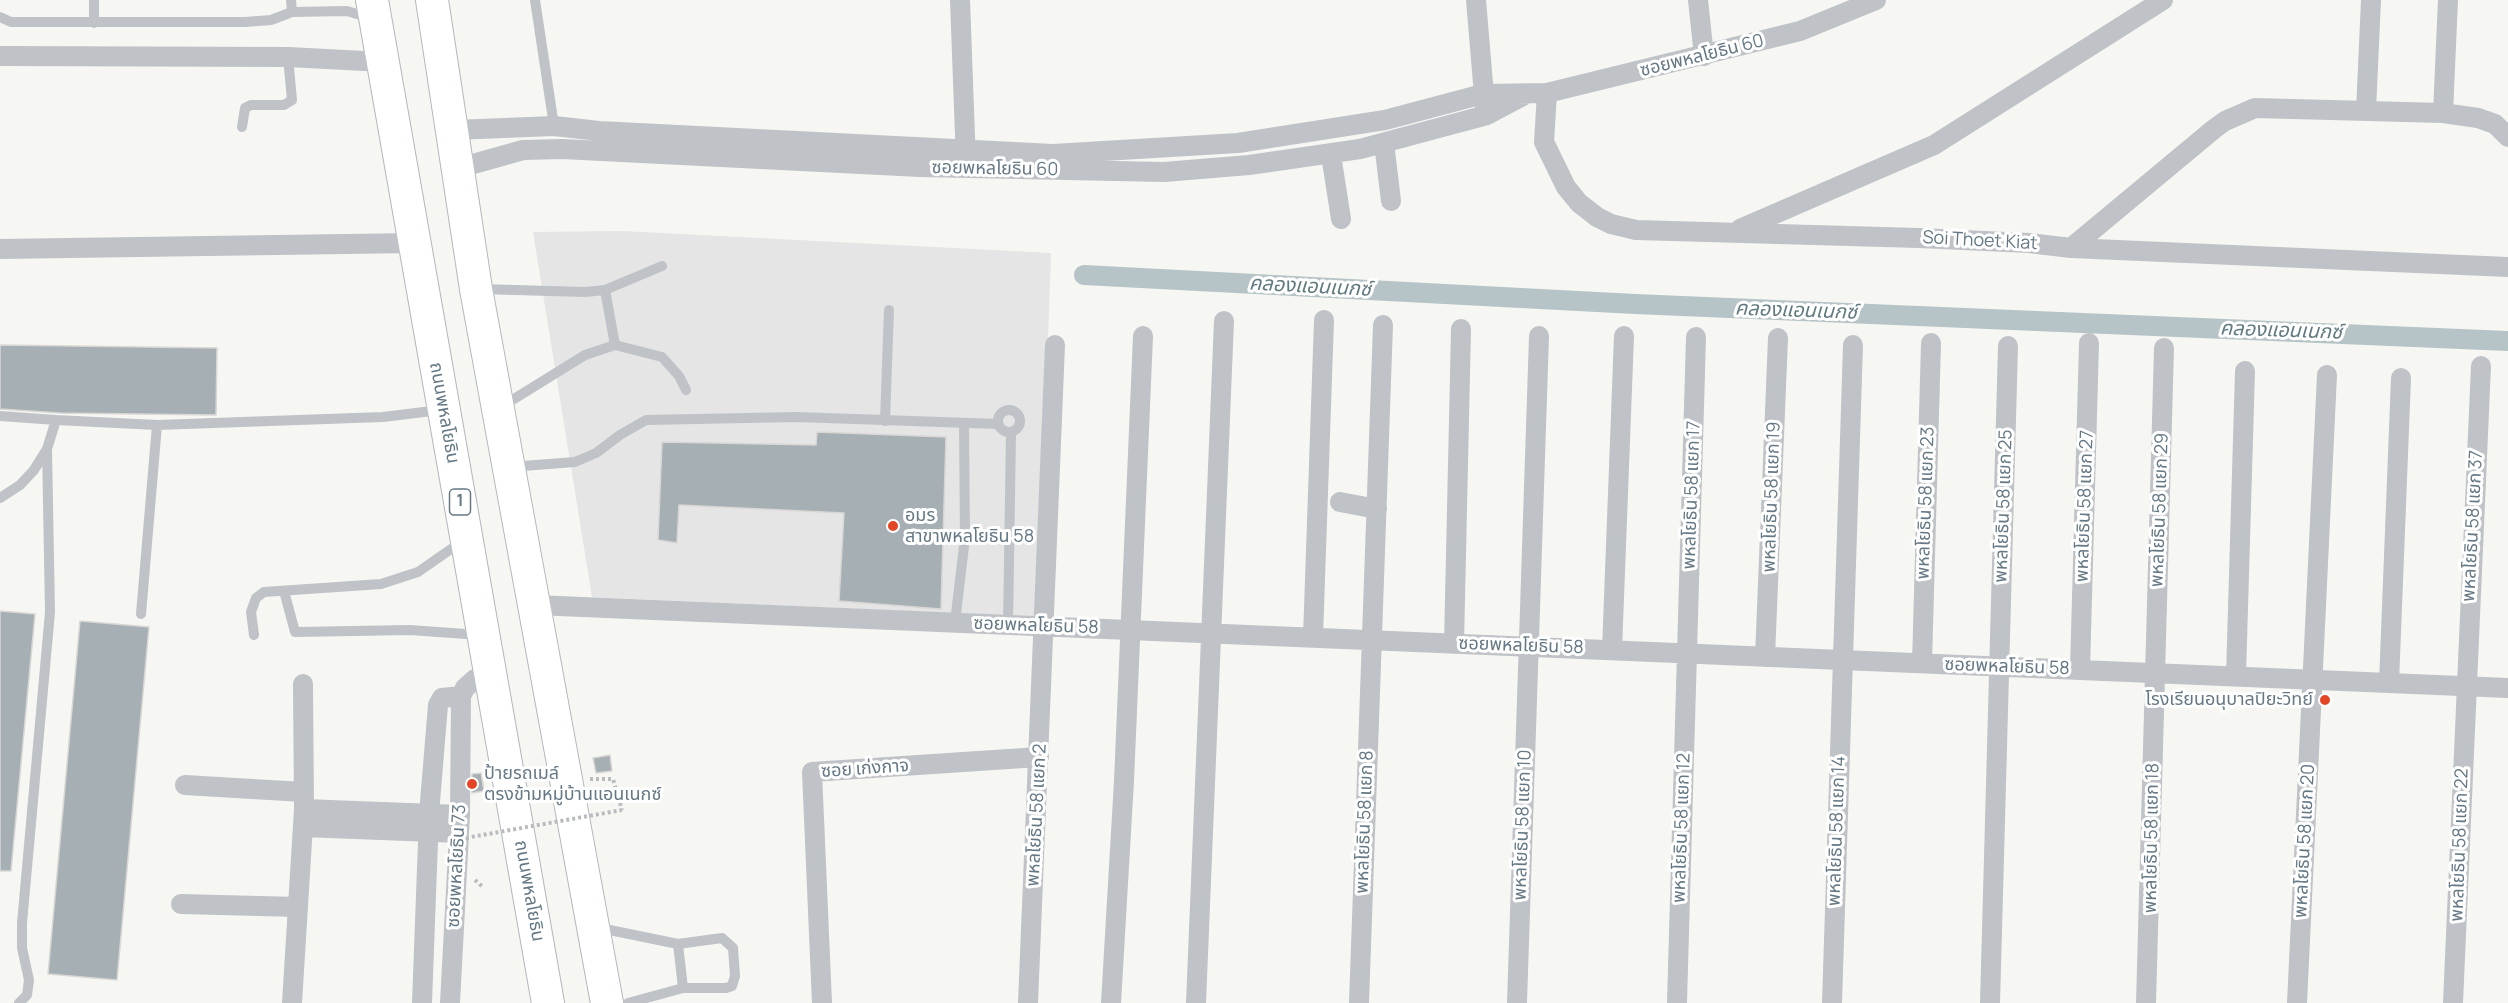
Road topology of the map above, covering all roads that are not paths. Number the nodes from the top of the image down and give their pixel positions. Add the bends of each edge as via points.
1 (94, 0) edge
2 (291, 0) edge
3 (432, 0) edge
4 (535, 0) edge
5 (960, 0) edge
6 (1476, 0) edge
7 (1698, 0) edge
8 (1876, 0) edge
9 (2163, 0) edge
10 (2371, 0) edge
11 (2448, 0) edge
12 (374, 10) edge
13 (292, 12) junction
14 (0, 17) edge
15 (94, 23) junction
16 (0, 56) edge
17 (1704, 56) junction
18 (288, 57) junction
19 (384, 62) junction
20 (1547, 93) junction
21 (1483, 94) junction
22 (1523, 96) junction
23 (2366, 111) junction
24 (2443, 113) junction
25 (1487, 115) junction
26 (554, 126) junction
27 (242, 127) dead end
28 (454, 130) junction
29 (2508, 137) edge
30 (1384, 143) junction
31 (1331, 155) junction
32 (920, 158) junction
33 (965, 159) junction
34 (459, 168) junction
35 (1391, 201) dead end
36 (1341, 219) dead end
37 (1735, 232) junction
38 (414, 243) junction
39 (2071, 248) junction
40 (0, 249) edge
41 (662, 266) dead end
42 (2508, 267) edge
43 (476, 289) junction
44 (606, 290) junction
45 (889, 310) dead end
46 (1324, 320) dead end
47 (1224, 321) dead end
48 (1383, 325) dead end
49 (1461, 329) dead end
50 (1143, 336) dead end
51 (1539, 336) dead end
52 (1624, 336) dead end
53 (1696, 337) dead end
54 (1778, 338) dead end
55 (1931, 343) dead end
56 (2089, 343) dead end
57 (615, 345) junction
58 (1055, 345) dead end
59 (1853, 345) dead end
60 (2008, 346) dead end
61 (2164, 348) dead end
62 (2481, 366) dead end
63 (2245, 370) dead end
64 (2327, 375) dead end
65 (2402, 378) dead end
66 (686, 390) dead end
67 (498, 409) junction
68 (444, 410) junction
69 (0, 416) edge
70 (56, 420) junction
71 (885, 421) junction
72 (964, 424) junction
73 (998, 424) junction
74 (157, 425) junction
75 (1011, 432) junction
76 (47, 449) junction
77 (510, 467) junction
78 (0, 498) edge
79 (1340, 502) dead end
80 (1377, 509) junction
81 (467, 538) junction
82 (284, 591) junction
83 (535, 605) junction
84 (141, 614) dead end
85 (955, 622) junction
86 (1008, 625) junction
87 (1044, 626) junction
88 (1130, 630) junction
89 (1211, 633) junction
90 (254, 635) dead end
91 (483, 635) junction
92 (1313, 638) junction
93 (1372, 640) junction
94 (1454, 644) junction
95 (1530, 647) junction
96 (1612, 650) junction
97 (1688, 653) junction
98 (1766, 657) junction
99 (1843, 660) junction
100 (1922, 663) junction
101 (1999, 667) junction
102 (2080, 670) junction
103 (490, 673) junction
104 (2156, 673) junction
105 (2236, 676) junction
106 (2313, 680) junction
107 (2389, 683) junction
108 (303, 684) dead end
109 (2466, 686) junction
110 (2508, 688) edge
111 (461, 696) junction
112 (1039, 757) junction
113 (185, 785) dead end
114 (303, 809) junction
115 (429, 823) junction
116 (460, 829) junction
117 (181, 903) dead end
118 (298, 907) junction
119 (595, 927) junction
120 (678, 944) junction
121 (683, 988) junction
122 (19, 1003) edge
123 (292, 1003) edge
124 (422, 1003) edge
125 (450, 1003) edge
126 (548, 1003) edge
127 (607, 1003) edge
128 (628, 1003) edge
129 (822, 1003) edge
130 (1028, 1003) edge
131 (1111, 1003) edge
132 (1196, 1003) edge
133 (1359, 1003) edge
134 (1517, 1003) edge
135 (1677, 1003) edge
136 (1832, 1003) edge
137 (1990, 1003) edge
138 (2146, 1003) edge
139 (2297, 1003) edge
140 (2453, 1003) edge

1 - 15 lane
2 - 13 lane
3 - 28 main road
4 - 26 lane
5 - 33 street
6 - 21 street
7 - 17 street
8 - 17 street, ซอยพหลโยธิน 60 via 1800,31
9 - 37 street via 1934,145
10 - 23 street
11 - 24 street
12 - 13 lane
12 - 19 main road, ถนนพหลโยธิน / 1
13 - 15 lane via 271,20 245,22
14 - 15 lane via 11,22
16 - 18 street
17 - 20 street, ซอยพหลโยธิน 60
18 - 19 street
18 - 27 lane via 292,100 284,105 245,108
19 - 38 main road, ถนนพหลโยธิน / 1
20 - 22 street, ซอยพหลโยธิน 60
20 - 37 street, Soi Thoet Kiat via 1544,142 1566,187 1597,217 1636,230
21 - 22 street, ซอยพหลโยธิน 60
21 - 25 street
21 - 33 street, ซอยพหลโยธิน 60 via 1385,120 1238,143
22 - 25 street, ซอยพหลโยธิน 60
23 - 24 street
23 - 39 street via 2271,107 2239,114 2214,129
24 - 29 street via 2495,124
25 - 30 street, ซอยพหลโยธิน 60
26 - 28 street, ซอยพหลโยธิน 60
26 - 32 street, ซอยพหลโยธิน 60
28 - 34 main road
30 - 31 street, ซอยพหลโยธิน 60
30 - 35 street
31 - 33 street, ซอยพหลโยธิน 60 via 1164,172
31 - 36 street
32 - 33 street, ซอยพหลโยธิน 60
32 - 34 street, ซอยพหลโยธิน 60 via 562,149 523,150
34 - 43 main road
37 - 39 street, Soi Thoet Kiat
38 - 40 street
38 - 68 main road, ถนนพหลโยธิน / 1
39 - 42 street, Soi Thoet Kiat
41 - 44 lane
43 - 44 lane
43 - 67 main road
44 - 57 lane
45 - 71 lane
46 - 92 street
47 - 89 street
48 - 80 street, พหลโยธิน 58 แยก 8
49 - 94 street
50 - 88 street
51 - 95 street, พหลโยธิน 58 แยก 10
52 - 96 street
53 - 97 street, พหลโยธิน 58 แยก 17
54 - 98 street, พหลโยธิน 58 แยก 19
55 - 100 street, พหลโยธิน 58 แยก 23
56 - 102 street, พหลโยธิน 58 แยก 27
57 - 66 lane via 662,357
57 - 67 lane via 585,355
58 - 87 street, พหลโยธิน 58 แยก 2
59 - 99 street, พหลโยธิน 58 แยก 14
60 - 101 street, พหลโยธิน 58 แยก 25
61 - 104 street, พหลโยธิน 58 แยก 29
62 - 109 street, พหลโยธิน 58 แยก 37
63 - 105 street
64 - 106 street, พหลโยธิน 58 แยก 20
65 - 107 street
67 - 77 main road
68 - 74 lane via 383,417
68 - 81 main road, ถนนพหลโยธิน / 1
69 - 70 lane
70 - 74 lane
70 - 76 lane
71 - 72 lane
71 - 77 lane via 797,417 646,420 575,462
72 - 73 lane
72 - 85 lane via 964,538
73 - 75 lane via 1005,432
73 - 75 lane via 1003,411 1016,411 1019,426
74 - 84 lane
75 - 86 lane
76 - 78 lane via 34,471
76 - 122 lane via 50,612 22,923 22,948 29,980 27,995
77 - 83 main road
79 - 80 street
80 - 93 street, พหลโยธิน 58 แยก 8
81 - 82 lane via 418,572 381,584
81 - 91 main road, ถนนพหลโยธิน / 1
82 - 90 lane via 264,591 256,598 252,612
82 - 91 lane via 295,632 410,630
83 - 85 street, ซอยพหลโยธิน 58
83 - 119 main road
85 - 86 street, ซอยพหลโยธิน 58
86 - 87 street, ซอยพหลโยธิน 58
87 - 88 street, ซอยพหลโยธิน 58
87 - 112 street, พหลโยธิน 58 แยก 2
88 - 89 street, ซอยพหลโยธิน 58
88 - 131 street
89 - 92 street, ซอยพหลโยธิน 58
89 - 132 street
91 - 103 main road, ถนนพหลโยธิน / 1
92 - 93 street, ซอยพหลโยธิน 58
93 - 94 street, ซอยพหลโยธิน 58
93 - 133 street, พหลโยธิน 58 แยก 8
94 - 95 street, ซอยพหลโยธิน 58
95 - 96 street, ซอยพหลโยธิน 58
95 - 134 street, พหลโยธิน 58 แยก 10
96 - 97 street, ซอยพหลโยธิน 58
97 - 98 street, ซอยพหลโยธิน 58
97 - 135 street, พหลโยธิน 58 แยก 12
98 - 99 street, ซอยพหลโยธิน 58
99 - 100 street, ซอยพหลโยธิน 58
99 - 136 street, พหลโยธิน 58 แยก 14
100 - 101 street, ซอยพหลโยธิน 58
101 - 102 street, ซอยพหลโยธิน 58
101 - 137 street, พหลโยธิน 58 แยก 25
102 - 104 street, ซอยพหลโยธิน 58
103 - 111 street via 475,679
103 - 126 main road, ถนนพหลโยธิน / 1
104 - 105 street, ซอยพหลโยธิน 58
104 - 138 street, พหลโยธิน 58 แยก 18
105 - 106 street, ซอยพหลโยธิน 58
106 - 107 street, ซอยพหลโยธิน 58
106 - 139 street, พหลโยธิน 58 แยก 20
107 - 109 street, ซอยพหลโยธิน 58
108 - 114 street
109 - 110 street, ซอยพหลโยธิน 58
109 - 140 street, พหลโยธิน 58 แยก 22
111 - 115 street via 442,698 438,705
111 - 116 street, ซอยพหลโยธิน 73
112 - 129 street, ซอย เก่งกาจ via 812,772
112 - 130 street, พหลโยธิน 58 แยก 2
113 - 114 street
114 - 115 street
114 - 118 street
115 - 116 street
115 - 124 street
116 - 125 street, ซอยพหลโยธิน 73
117 - 118 street
118 - 123 street
119 - 120 lane
119 - 127 main road
120 - 121 lane
120 - 121 lane via 722,938 733,948 732,986
121 - 128 lane

